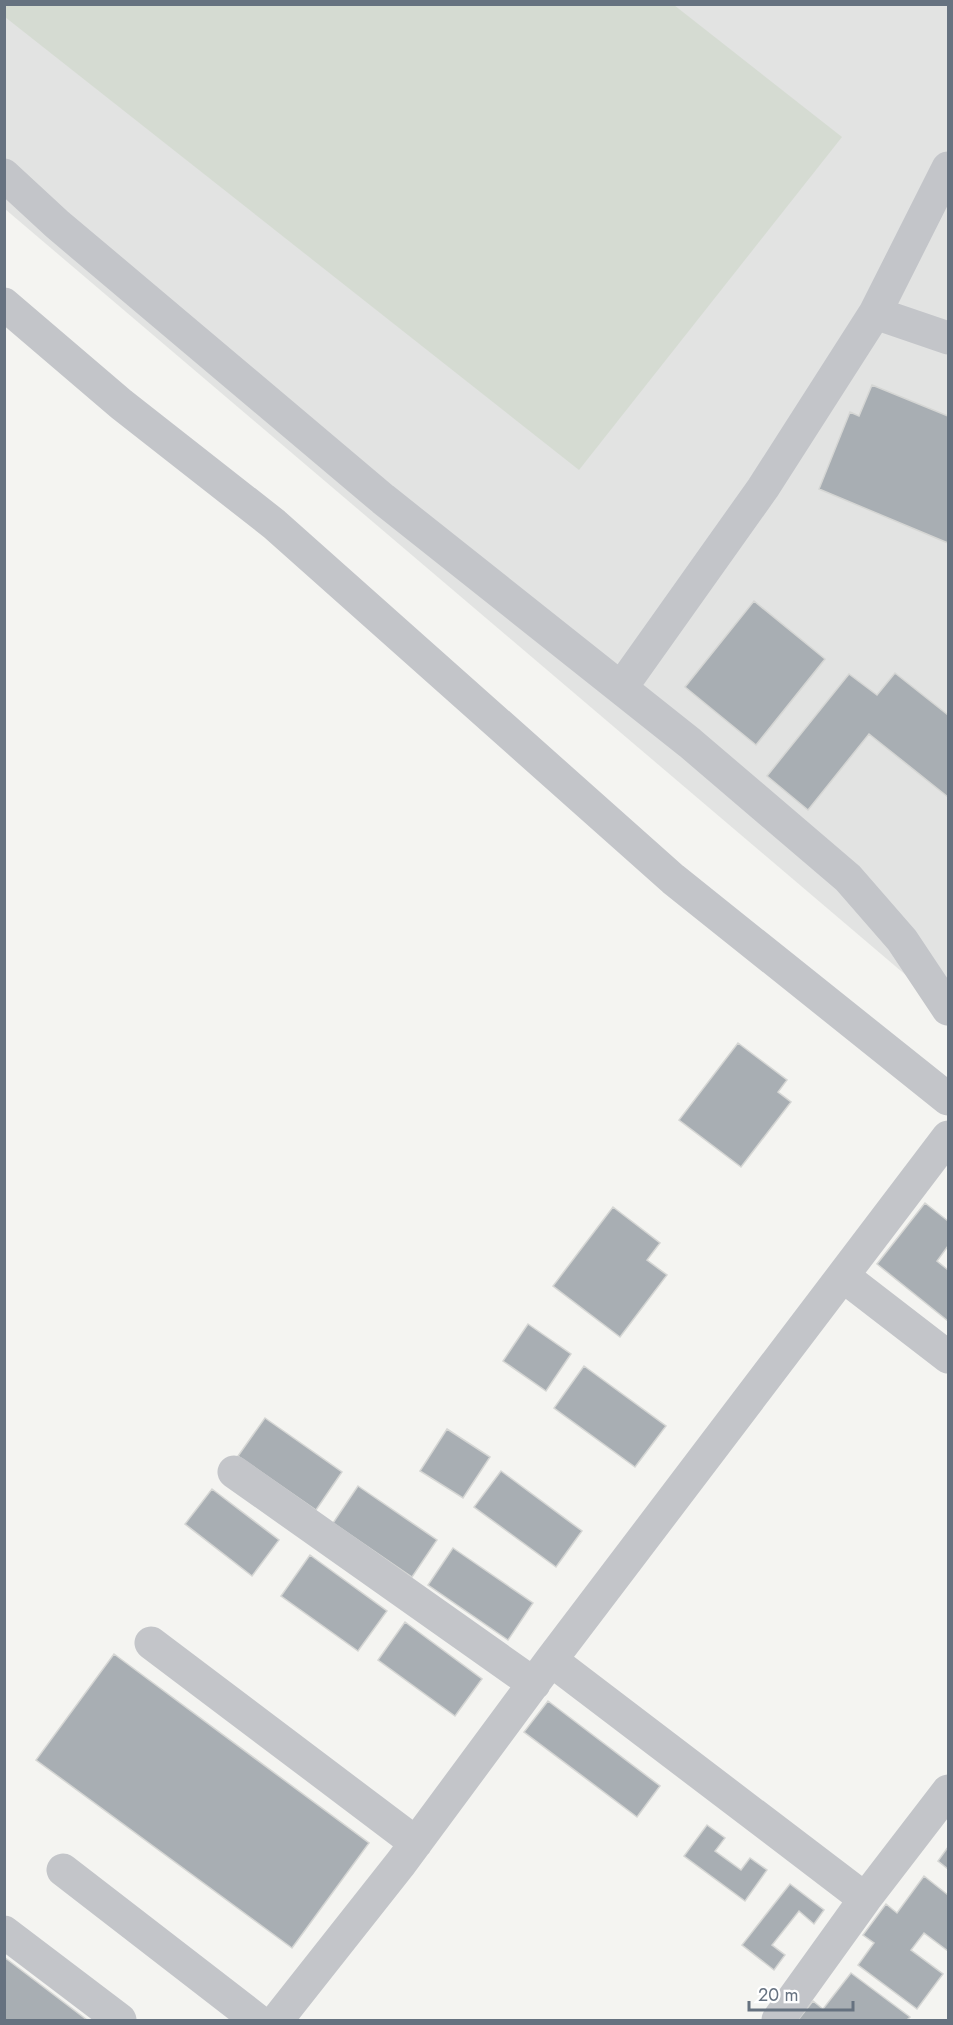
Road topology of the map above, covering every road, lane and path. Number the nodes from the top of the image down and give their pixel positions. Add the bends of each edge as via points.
1 (948, 168) edge
2 (4, 175) edge
3 (4, 304) edge
4 (875, 313) junction
5 (948, 338) edge
6 (621, 688) junction
7 (948, 1009) edge
8 (948, 1099) edge
9 (948, 1137) edge
10 (843, 1276) junction
11 (948, 1357) edge
12 (234, 1472) dead end
13 (151, 1643) dead end
14 (543, 1672) junction
15 (948, 1791) edge
16 (416, 1843) junction
17 (63, 1870) dead end
18 (865, 1899) junction
19 (4, 1932) edge
20 (120, 2020) edge
21 (257, 2020) edge
22 (277, 2020) edge
23 (778, 2020) edge

1 - 4 street
2 - 6 street via 374,491
3 - 8 street via 121,404 274,524 673,879
4 - 5 street
4 - 6 street via 763,488
6 - 7 street via 848,878 902,940
9 - 10 street
10 - 11 street
10 - 14 street
12 - 14 street
13 - 16 street
14 - 16 street
14 - 18 street
15 - 18 street
16 - 22 street
17 - 21 street
18 - 23 street
19 - 20 street

